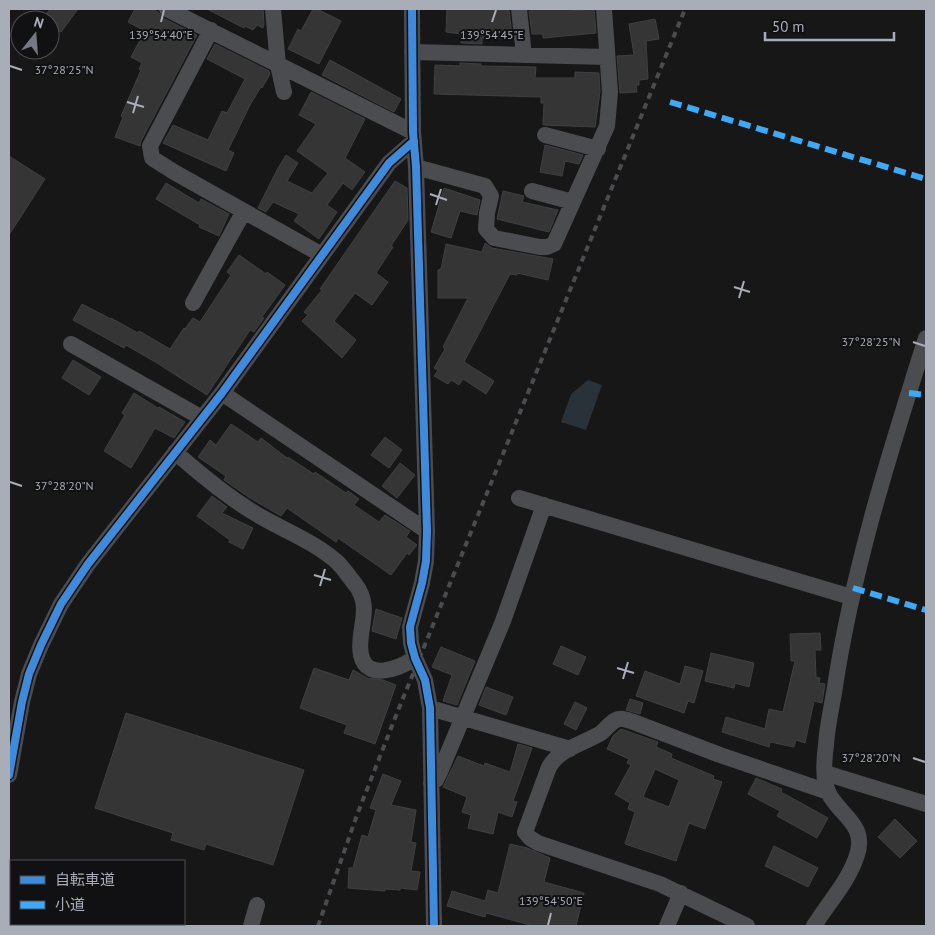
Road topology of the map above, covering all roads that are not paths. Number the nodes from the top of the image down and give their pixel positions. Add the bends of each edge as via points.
1 (167, 9) edge
2 (273, 9) edge
3 (412, 9) edge
4 (519, 9) edge
5 (604, 9) edge
6 (210, 30) junction
7 (412, 52) junction
8 (524, 55) junction
9 (607, 57) junction
10 (278, 65) junction
11 (284, 92) dead end
12 (545, 135) dead end
13 (413, 137) junction
14 (598, 149) junction
15 (416, 167) junction
16 (532, 191) dead end
17 (573, 202) junction
18 (244, 211) junction
19 (322, 255) junction
20 (193, 303) dead end
21 (926, 338) edge
22 (71, 344) dead end
23 (222, 393) junction
24 (202, 418) junction
25 (174, 452) junction
26 (519, 498) dead end
27 (544, 505) junction
28 (428, 531) junction
29 (851, 597) junction
30 (415, 658) junction
31 (430, 708) junction
32 (464, 718) junction
33 (570, 749) junction
34 (825, 774) junction
35 (9, 775) edge
36 (431, 783) junction
37 (828, 792) junction
38 (926, 804) edge
39 (681, 893) junction
40 (257, 904) dead end
41 (251, 926) edge
42 (434, 926) edge
43 (668, 926) edge
44 (747, 926) edge
45 (814, 926) edge

1 - 6 street
2 - 10 street
3 - 7 street
4 - 8 street
5 - 9 street
6 - 10 street
6 - 18 street via 150,151 152,158 161,164
7 - 8 street
7 - 13 street
8 - 9 street
9 - 14 street via 610,92 607,126
10 - 11 street
10 - 13 street
12 - 14 street
13 - 15 street
13 - 19 street via 388,163
14 - 17 street
15 - 17 street via 485,186 491,196 486,229 494,238 540,247 554,244
15 - 28 street
16 - 17 street
18 - 19 street
18 - 20 street
19 - 23 street
21 - 29 street via 866,535
22 - 24 street
23 - 24 street
23 - 28 street
24 - 25 street
25 - 30 street via 216,487 337,562 359,590 363,602 360,653 368,666 378,671 393,670
25 - 35 street via 61,604 29,674
26 - 27 street
27 - 29 street
27 - 32 street
28 - 30 street via 422,584 410,627
29 - 34 street via 825,746
30 - 31 street via 425,680
31 - 32 street
31 - 36 street
32 - 33 street
32 - 36 street via 436,780
33 - 37 street via 617,719 624,719
33 - 39 street via 549,766 525,832 538,843
34 - 37 street
34 - 38 street
36 - 42 street
37 - 45 street via 857,828 860,845 849,873
39 - 43 street
39 - 44 street
40 - 41 street

